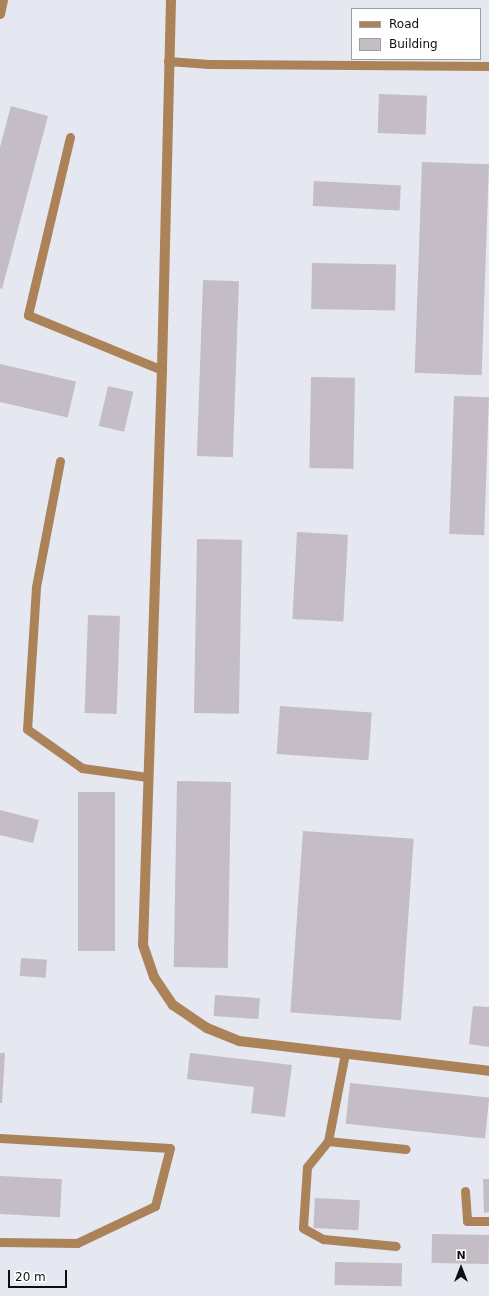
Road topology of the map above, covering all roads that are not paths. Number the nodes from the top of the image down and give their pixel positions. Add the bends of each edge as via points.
1 (3, 0) edge
2 (171, 0) edge
3 (0, 14) edge
4 (168, 61) junction
5 (489, 66) edge
6 (70, 137) dead end
7 (162, 370) junction
8 (60, 461) dead end
9 (147, 777) junction
10 (345, 1054) junction
11 (489, 1071) edge
12 (0, 1138) edge
13 (328, 1142) junction
14 (406, 1149) dead end
15 (465, 1191) dead end
16 (489, 1221) edge
17 (0, 1242) edge
18 (396, 1246) dead end

1 - 3 lane
2 - 4 street
4 - 5 lane via 209,64
4 - 7 street
6 - 7 lane via 28,315
7 - 9 street
8 - 9 lane via 36,587 27,729 82,768
9 - 10 street via 142,945 154,977 173,1005 207,1028 239,1041
10 - 11 street
10 - 13 lane
12 - 17 lane via 170,1148 155,1206 77,1242
13 - 14 lane
13 - 18 lane via 307,1167 303,1228 323,1239
15 - 16 lane via 467,1221

